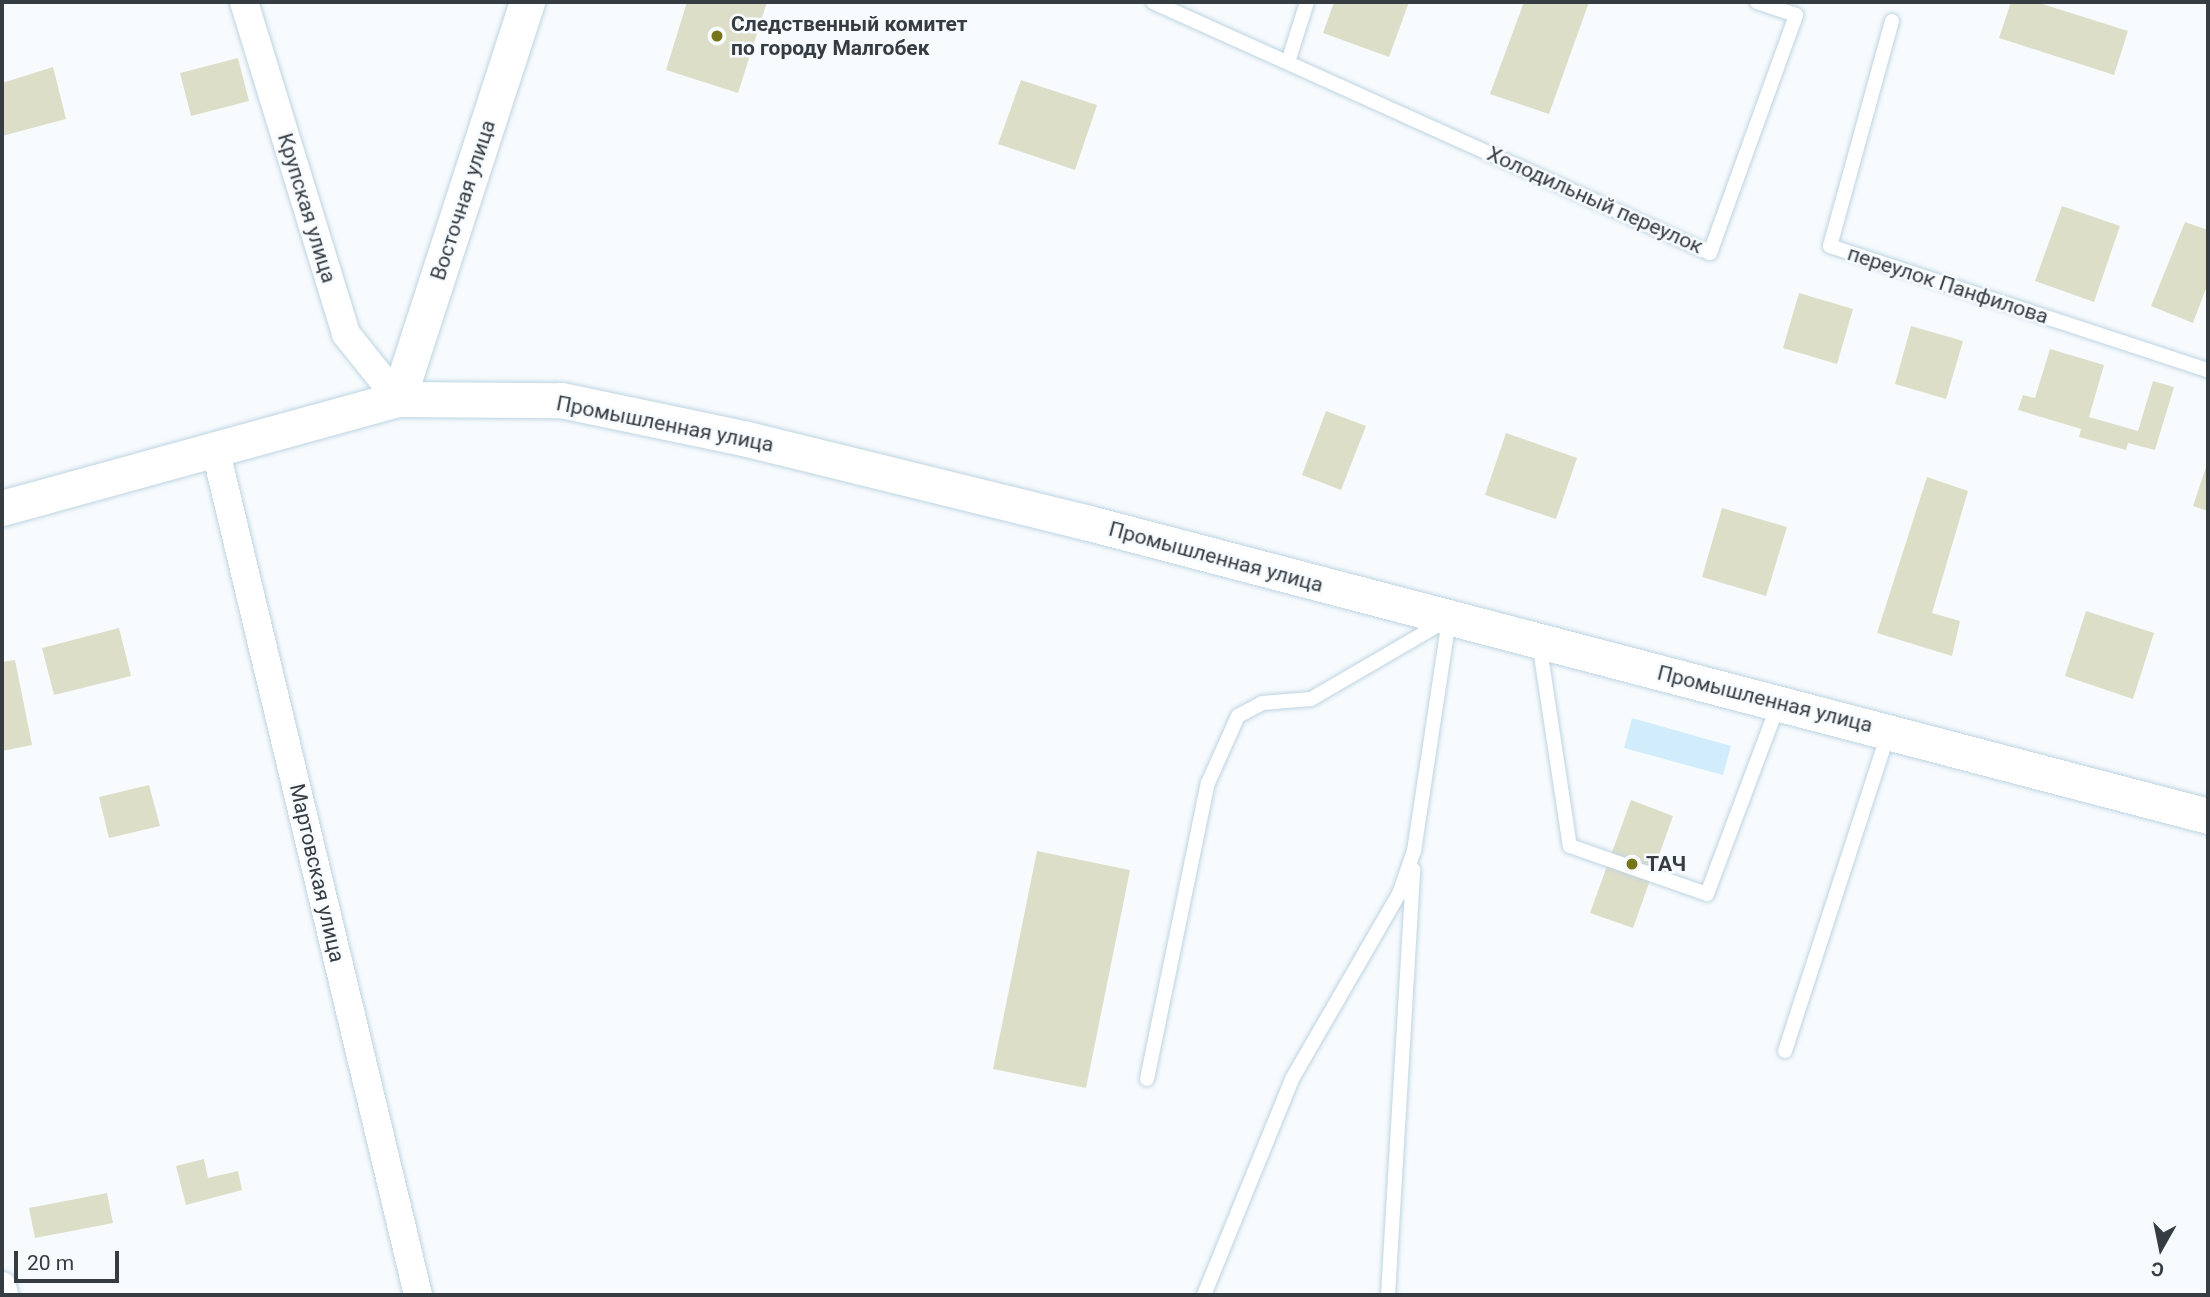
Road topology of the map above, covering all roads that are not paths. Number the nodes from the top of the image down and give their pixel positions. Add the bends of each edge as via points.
1 (244, 2) edge
2 (527, 2) edge
3 (1153, 2) edge
4 (1307, 2) edge
5 (1757, 2) edge
6 (1892, 21) dead end
7 (1288, 62) junction
8 (2208, 370) edge
9 (398, 399) junction
10 (216, 452) junction
11 (2, 508) edge
12 (1449, 619) junction
13 (1539, 642) junction
14 (1778, 705) junction
15 (1890, 730) junction
16 (2208, 816) edge
17 (1414, 851) junction
18 (1785, 1051) dead end
19 (1147, 1079) dead end
20 (2, 1286) edge
21 (4, 1295) edge
22 (418, 1295) edge
23 (1204, 1295) edge
24 (1388, 1295) edge

1 - 9 street, Крупская улица via 346,334
2 - 9 street, Восточная улица
3 - 7 lane, Холодильный переулок
4 - 7 lane
5 - 7 lane, Холодильный переулок via 1796,15 1710,253
6 - 8 lane, переулок Панфилова via 1830,246
9 - 10 street, Промышленная улица
9 - 12 street, Промышленная улица via 561,400 1085,522
10 - 11 street, Промышленная улица
10 - 22 street, Мартовская улица
12 - 13 street, Промышленная улица
12 - 17 lane
12 - 19 lane via 1311,698 1262,703 1238,716 1208,783
13 - 14 street, Промышленная улица
13 - 14 lane via 1570,846 1707,894
14 - 15 street, Промышленная улица
15 - 16 street, Промышленная улица
15 - 18 lane
17 - 23 lane via 1399,894 1292,1079
17 - 24 lane
20 - 21 street

